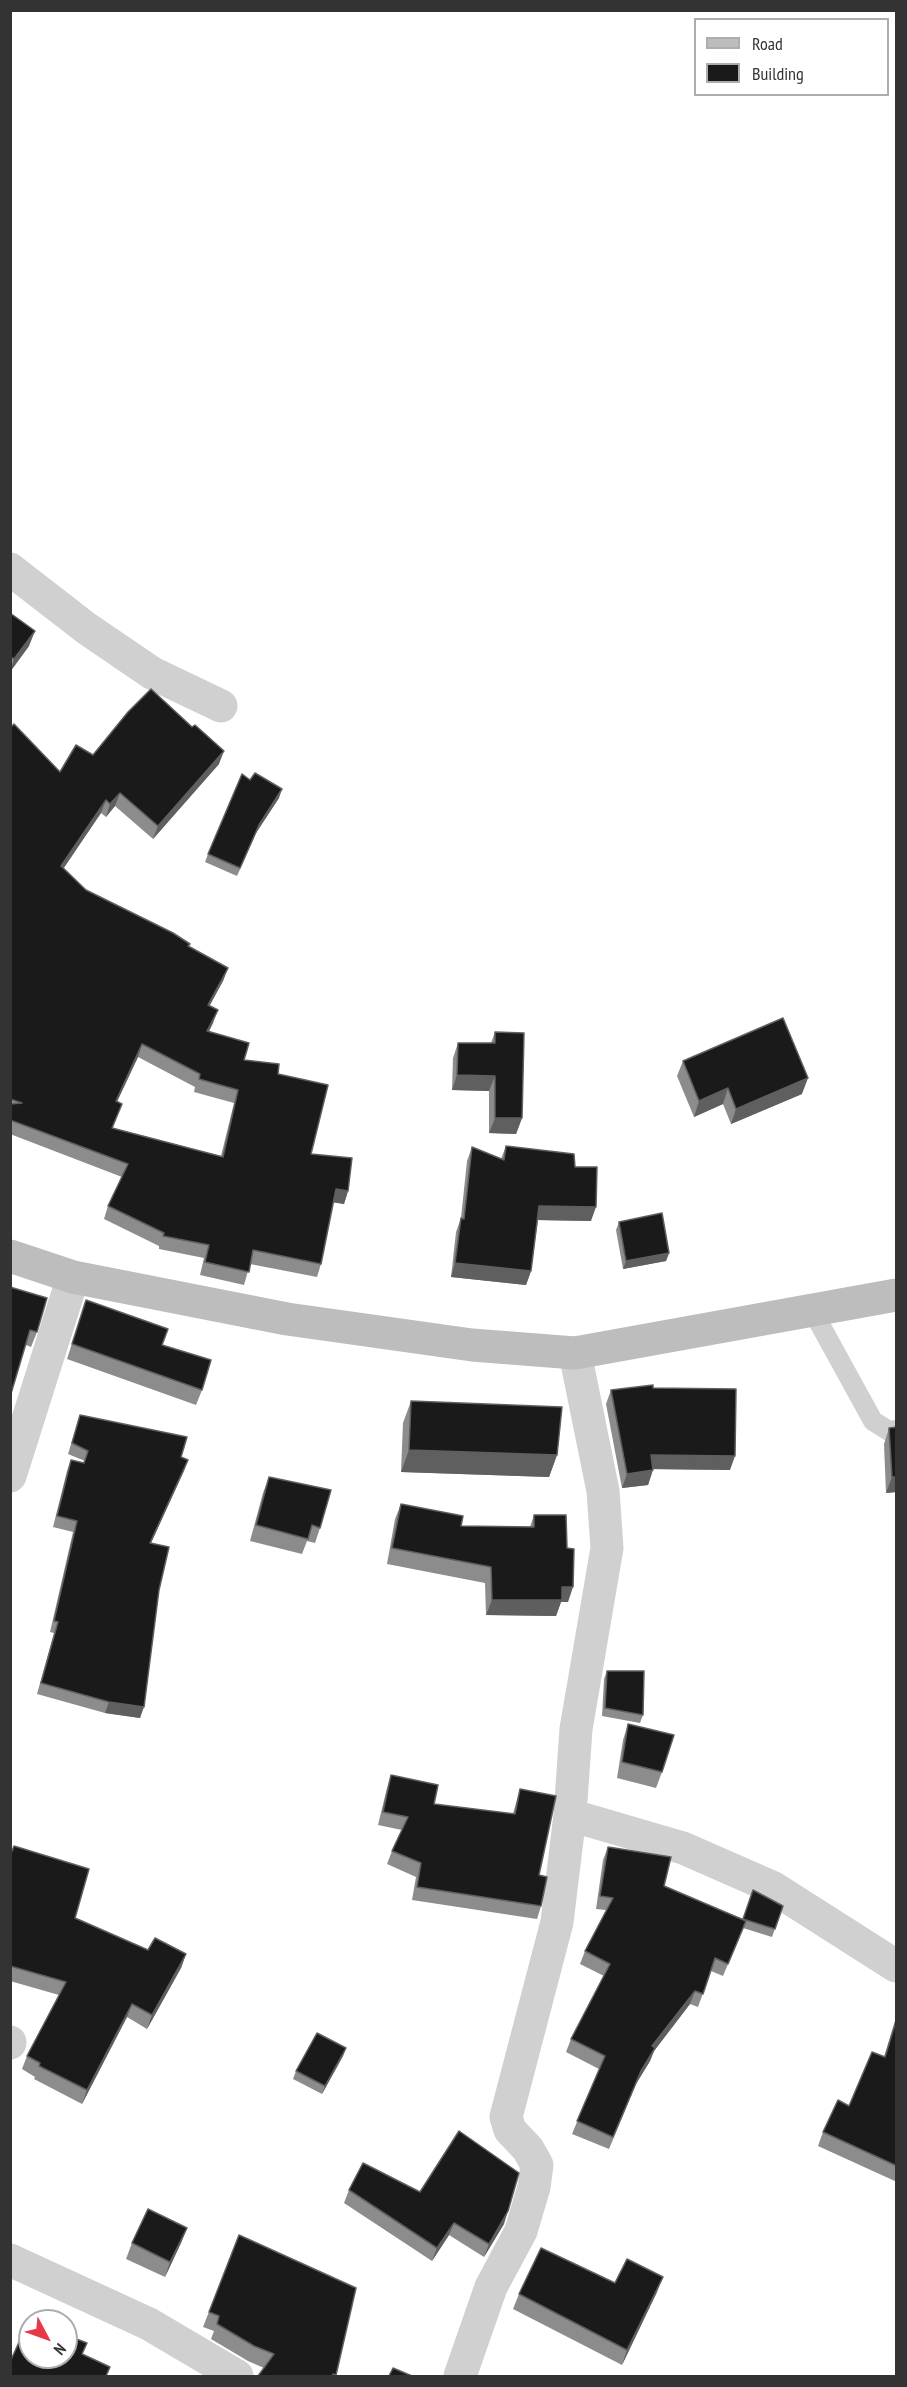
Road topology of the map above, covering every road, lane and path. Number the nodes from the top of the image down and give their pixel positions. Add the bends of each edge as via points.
1 (10, 569) edge
2 (221, 706) dead end
3 (10, 1256) edge
4 (73, 1277) junction
5 (897, 1295) edge
6 (812, 1310) junction
7 (575, 1353) junction
8 (897, 1430) edge
9 (10, 1476) edge
10 (570, 1815) junction
11 (897, 1966) edge
12 (10, 2260) edge
13 (237, 2376) edge
14 (460, 2376) edge

1 - 2 street via 152,673
3 - 4 main road
4 - 7 main road via 287,1319 472,1345
4 - 9 street
5 - 6 main road
6 - 7 main road
6 - 8 lane via 873,1421 889,1431
7 - 10 street via 603,1491 607,1548 576,1729
10 - 11 street via 683,1848 772,1887
10 - 14 street via 556,1922 506,2117 510,2130 537,2165 534,2187 521,2231 491,2287
12 - 13 street via 149,2324

